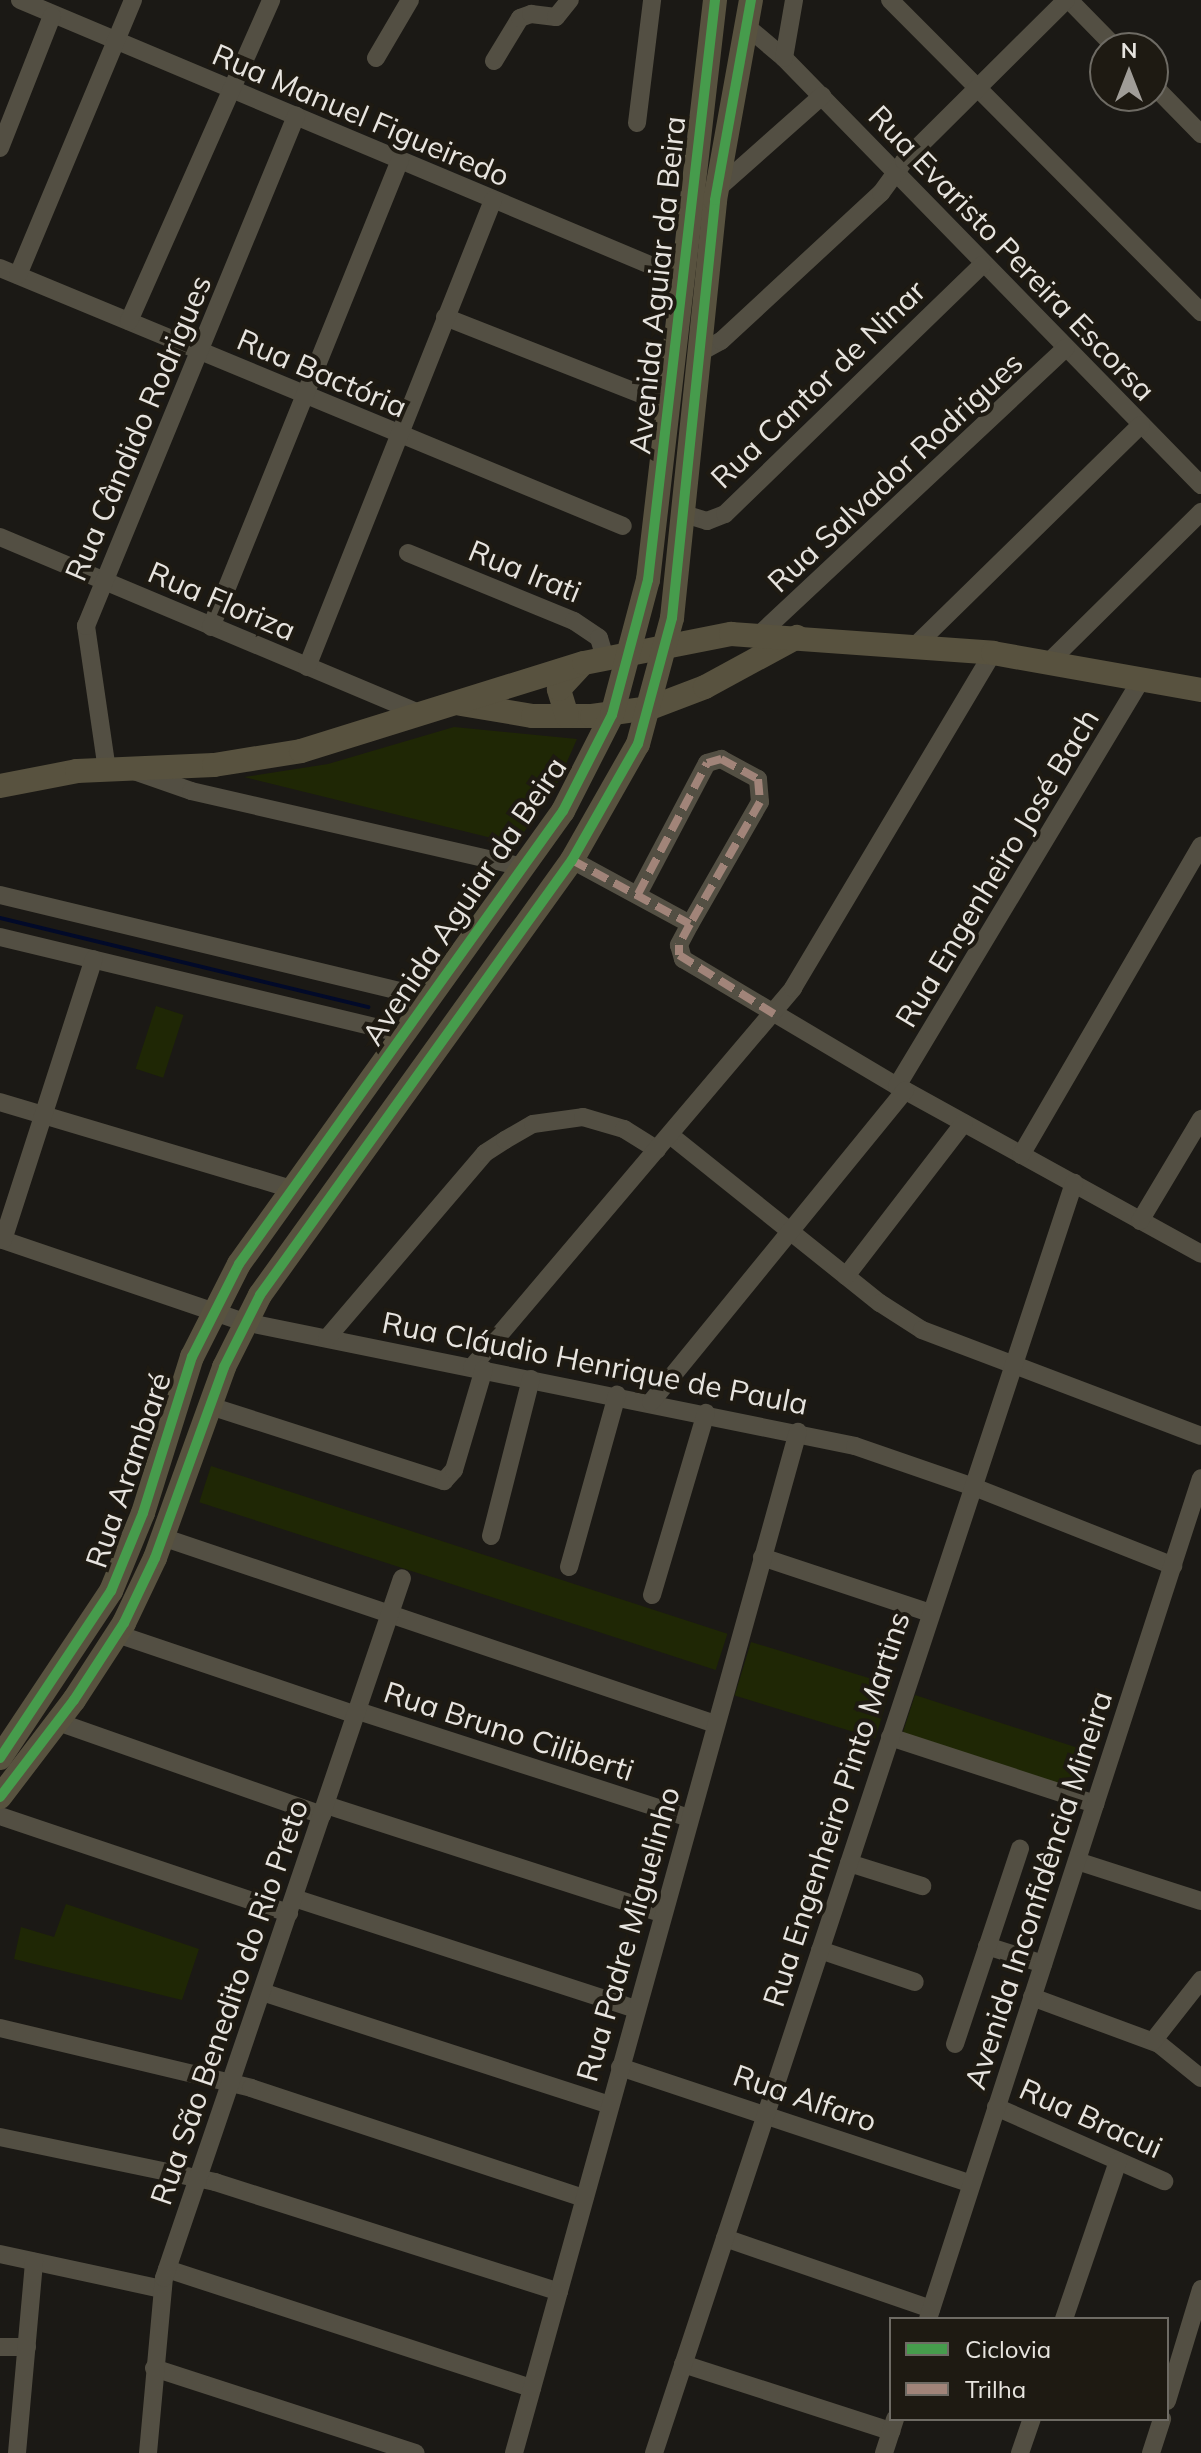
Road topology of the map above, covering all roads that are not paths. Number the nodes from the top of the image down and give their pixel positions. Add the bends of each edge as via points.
1 (20, 0) edge
2 (133, 0) edge
3 (271, 0) edge
4 (410, 0) edge
5 (570, 0) edge
6 (652, 0) edge
7 (715, 0) edge
8 (751, 0) edge
9 (794, 0) edge
10 (890, 0) edge
11 (1068, 0) edge
12 (52, 16) junction
13 (745, 25) junction
14 (1100, 32) edge
15 (116, 43) junction
16 (376, 58) dead end
17 (784, 58) junction
18 (494, 61) dead end
19 (978, 87) junction
20 (228, 88) junction
21 (822, 96) junction
22 (1169, 101) edge
23 (296, 116) junction
24 (637, 123) dead end
25 (1201, 134) edge
26 (0, 148) edge
27 (400, 160) junction
28 (894, 175) junction
29 (716, 190) junction
30 (493, 200) junction
31 (982, 265) junction
32 (9, 271) edge
33 (681, 278) junction
34 (1201, 312) edge
35 (445, 317) junction
36 (129, 321) junction
37 (1066, 348) junction
38 (200, 352) junction
39 (699, 353) junction
40 (307, 396) junction
41 (668, 405) junction
42 (1141, 425) junction
43 (398, 435) junction
44 (1201, 485) edge
45 (1201, 512) edge
46 (684, 514) junction
47 (623, 526) dead end
48 (0, 537) edge
49 (408, 553) dead end
50 (103, 583) junction
51 (211, 627) junction
52 (760, 634) junction
53 (797, 637) junction
54 (694, 639) junction
55 (668, 643) junction
56 (915, 646) junction
57 (632, 651) junction
58 (993, 653) junction
59 (594, 660) junction
60 (1049, 662) junction
61 (307, 667) junction
62 (1143, 677) junction
63 (705, 687) junction
64 (1201, 690) edge
65 (457, 703) junction
66 (650, 708) junction
67 (423, 715) junction
68 (612, 715) junction
69 (567, 716) junction
70 (226, 763) junction
71 (117, 769) junction
72 (0, 786) edge
73 (231, 801) junction
74 (1201, 846) edge
75 (572, 860) junction
76 (524, 867) junction
77 (638, 894) junction
78 (0, 895) edge
79 (690, 924) junction
80 (0, 937) edge
81 (94, 959) junction
82 (430, 998) junction
83 (774, 1014) junction
84 (404, 1034) junction
85 (901, 1088) junction
86 (0, 1102) edge
87 (45, 1116) junction
88 (1201, 1119) edge
89 (964, 1123) junction
90 (670, 1135) junction
91 (657, 1150) junction
92 (1021, 1155) junction
93 (1074, 1183) junction
94 (289, 1188) junction
95 (1140, 1221) junction
96 (791, 1232) junction
97 (2, 1239) edge
98 (295, 1243) junction
99 (1201, 1254) edge
100 (846, 1276) junction
101 (212, 1312) junction
102 (244, 1322) junction
103 (327, 1338) junction
104 (1012, 1365) junction
105 (478, 1368) junction
106 (531, 1379) junction
107 (617, 1395) junction
108 (651, 1402) junction
109 (210, 1406) junction
110 (706, 1413) junction
111 (798, 1432) junction
112 (1201, 1436) edge
113 (1201, 1478) edge
114 (972, 1486) junction
115 (491, 1536) dead end
116 (162, 1537) junction
117 (762, 1557) junction
118 (1173, 1566) junction
119 (569, 1567) dead end
120 (402, 1578) dead end
121 (652, 1595) dead end
122 (930, 1613) junction
123 (389, 1617) junction
124 (117, 1634) junction
125 (71, 1653) junction
126 (76, 1697) junction
127 (357, 1713) junction
128 (58, 1722) junction
129 (715, 1724) junction
130 (890, 1737) junction
131 (0, 1758) edge
132 (0, 1797) edge
133 (1095, 1804) junction
134 (324, 1810) junction
135 (0, 1816) edge
136 (689, 1818) junction
137 (1020, 1849) dead end
138 (1077, 1861) junction
139 (849, 1863) junction
140 (922, 1886) dead end
141 (1201, 1901) edge
142 (291, 1906) junction
143 (663, 1914) junction
144 (987, 1946) junction
145 (820, 1950) junction
146 (1043, 1964) junction
147 (1201, 1980) edge
148 (915, 1982) dead end
149 (262, 1992) junction
150 (1032, 1997) junction
151 (636, 2009) junction
152 (0, 2028) edge
153 (1153, 2041) junction
154 (955, 2044) dead end
155 (620, 2067) junction
156 (1201, 2078) edge
157 (232, 2083) junction
158 (609, 2105) junction
159 (996, 2107) junction
160 (766, 2114) junction
161 (0, 2137) edge
162 (1118, 2161) junction
163 (198, 2179) junction
164 (1164, 2181) dead end
165 (971, 2184) junction
166 (584, 2198) junction
167 (725, 2238) junction
168 (0, 2254) edge
169 (34, 2262) junction
170 (167, 2269) junction
171 (162, 2289) junction
172 (1201, 2289) edge
173 (559, 2292) junction
174 (930, 2314) edge
175 (1065, 2317) edge
176 (0, 2347) edge
177 (27, 2347) junction
178 (683, 2364) junction
179 (154, 2368) junction
180 (532, 2388) junction
181 (1169, 2394) edge
182 (1031, 2421) edge
183 (1161, 2421) edge
184 (893, 2425) edge
185 (17, 2453) edge
186 (148, 2453) edge
187 (416, 2453) edge
188 (514, 2453) edge
189 (654, 2453) edge
190 (884, 2453) edge
191 (1020, 2453) edge
192 (1151, 2453) edge

1 - 12 street, Rua Manuel Figueiredo
2 - 15 street
3 - 20 street
4 - 16 street
5 - 18 street via 550,19 531,14 520,18
6 - 24 street
7 - 33 main road, Avenida Aguiar da Beira
8 - 13 main road, Avenida Aguiar da Beira
9 - 17 street
10 - 19 street
11 - 14 street
11 - 19 street
12 - 15 street, Rua Manuel Figueiredo
12 - 26 street
13 - 17 street, Rua Evaristo Pereira Escorsa
13 - 29 main road, Avenida Aguiar da Beira
15 - 20 street, Rua Manuel Figueiredo
15 - 32 street
17 - 21 street, Rua Evaristo Pereira Escorsa
19 - 28 street
19 - 34 street
20 - 23 street, Rua Manuel Figueiredo
20 - 36 street
21 - 28 street, Rua Evaristo Pereira Escorsa
21 - 29 street
22 - 25 street
23 - 27 street, Rua Manuel Figueiredo
23 - 38 street, Rua Cândido Rodrigues
27 - 30 street, Rua Manuel Figueiredo
27 - 40 street
28 - 31 street, Rua Evaristo Pereira Escorsa
28 - 39 street via 721,341
29 - 39 main road, Avenida Aguiar da Beira
30 - 33 street, Rua Manuel Figueiredo
30 - 35 street
31 - 37 street, Rua Evaristo Pereira Escorsa
31 - 46 street, Rua Cantor de Ninar via 725,514 707,521
32 - 36 street, Rua Bactória
33 - 41 main road, Avenida Aguiar da Beira
35 - 41 street
35 - 43 street
36 - 38 street, Rua Bactória
37 - 42 street, Rua Evaristo Pereira Escorsa
37 - 52 street, Rua Salvador Rodrigues
38 - 40 street, Rua Bactória
38 - 50 street, Rua Cândido Rodrigues
39 - 46 main road, Avenida Aguiar da Beira
40 - 43 street, Rua Bactória
40 - 51 street
41 - 57 main road, Avenida Aguiar da Beira via 654,537
42 - 44 street, Rua Evaristo Pereira Escorsa
42 - 56 street
43 - 47 street, Rua Bactória
43 - 61 street
45 - 60 street
46 - 55 main road, Avenida Aguiar da Beira
48 - 50 street, Rua Floriza
49 - 59 street, Rua Irati via 574,621 599,638
50 - 51 street, Rua Floriza
50 - 71 street, Rua Cândido Rodrigues via 85,638
51 - 61 street, Rua Floriza
52 - 53 main road
52 - 54 main road
53 - 56 main road
53 - 63 main road
54 - 55 main road
54 - 63 main road via 722,655 723,663
55 - 57 main road
55 - 66 main road, Avenida Aguiar da Beira
56 - 58 main road
57 - 59 main road
57 - 68 main road, Avenida Aguiar da Beira
58 - 60 main road
58 - 83 street via 816,953
59 - 65 main road
59 - 69 main road via 559,689
60 - 62 main road
61 - 67 street, Rua Floriza
62 - 64 main road
62 - 85 street, Rua Engenheiro José Bach
63 - 66 main road
65 - 67 main road
65 - 69 main road
66 - 68 main road
66 - 75 main road, Avenida Aguiar da Beira via 638,744
67 - 70 main road via 338,742
68 - 69 main road
68 - 76 main road, Avenida Aguiar da Beira via 563,811
70 - 71 main road
70 - 73 street via 217,783
71 - 72 main road
71 - 73 street
73 - 76 street
74 - 92 street
75 - 77 street
75 - 98 main road, Avenida Aguiar da Beira
76 - 82 main road, Avenida Aguiar da Beira
77 - 79 street
77 - 79 street via 707,763 721,759 758,779 760,802
78 - 82 street
79 - 83 street via 679,955
80 - 81 street
81 - 84 street
81 - 87 street
82 - 84 main road, Avenida Aguiar da Beira
83 - 85 street
83 - 90 street
84 - 94 main road, Avenida Aguiar da Beira
85 - 89 street
85 - 96 street, Rua Engenheiro José Bach
86 - 87 street
87 - 94 street
87 - 97 street
88 - 95 street
89 - 92 street
89 - 100 street
90 - 91 street
90 - 96 street
91 - 103 street via 624,1129 583,1117 533,1124 485,1153
91 - 105 street
92 - 93 street
93 - 95 street
93 - 104 street, Rua Engenheiro Pinto Martins
94 - 98 main road via 304,1209
94 - 101 main road, Avenida Aguiar da Beira
95 - 99 street
96 - 100 street
96 - 108 street, Rua Engenheiro José Bach
97 - 101 street, Rua Cláudio Henrique de Paula
98 - 102 main road, Avenida Aguiar da Beira
100 - 104 street via 922,1330
101 - 102 street, Rua Cláudio Henrique de Paula
101 - 125 main road, Rua Arambaré via 192,1357 129,1549 111,1591
102 - 103 street, Rua Cláudio Henrique de Paula
102 - 109 main road, Rua Arambaré
103 - 105 street, Rua Cláudio Henrique de Paula
104 - 112 street
104 - 114 street, Rua Engenheiro Pinto Martins
105 - 106 street, Rua Cláudio Henrique de Paula
105 - 109 street via 454,1470 444,1481
106 - 107 street, Rua Cláudio Henrique de Paula
106 - 115 street
107 - 108 street, Rua Cláudio Henrique de Paula
107 - 119 street
108 - 110 street, Rua Cláudio Henrique de Paula
109 - 116 main road, Rua Arambaré
110 - 111 street, Rua Cláudio Henrique de Paula
110 - 121 street
111 - 114 street, Rua Cláudio Henrique de Paula
111 - 117 street, Rua Padre Miguelinho
113 - 118 street, Avenida Inconfidência Mineira
114 - 118 street, Rua Cláudio Henrique de Paula
114 - 122 street, Rua Engenheiro Pinto Martins
116 - 123 street
116 - 124 main road, Rua Arambaré
117 - 122 street
117 - 129 street, Rua Padre Miguelinho
118 - 133 street, Avenida Inconfidência Mineira
120 - 123 street, Rua São Benedito do Rio Preto
122 - 130 street, Rua Engenheiro Pinto Martins
123 - 127 street, Rua São Benedito do Rio Preto
123 - 129 street
124 - 126 main road, Rua Arambaré
124 - 127 street, Rua Bruno Ciliberti
125 - 126 main road via 67,1687
125 - 131 main road, Rua Arambaré
126 - 128 main road, Rua Arambaré
127 - 134 street, Rua São Benedito do Rio Preto
127 - 136 street, Rua Bruno Ciliberti
128 - 132 main road, Rua Arambaré
128 - 134 street
129 - 136 street, Rua Padre Miguelinho
130 - 133 street
130 - 139 street, Rua Engenheiro Pinto Martins
133 - 138 street, Avenida Inconfidência Mineira
134 - 142 street, Rua São Benedito do Rio Preto
134 - 143 street
135 - 142 street
136 - 143 street, Rua Padre Miguelinho
137 - 144 street
138 - 141 street
138 - 146 street, Avenida Inconfidência Mineira
139 - 140 street
139 - 145 street, Rua Engenheiro Pinto Martins
142 - 149 street, Rua São Benedito do Rio Preto
142 - 151 street
143 - 151 street, Rua Padre Miguelinho
144 - 146 street
144 - 154 street
145 - 148 street
145 - 160 street, Rua Engenheiro Pinto Martins
146 - 150 street, Avenida Inconfidência Mineira
147 - 153 street
149 - 157 street, Rua São Benedito do Rio Preto
149 - 158 street
150 - 153 street
150 - 159 street, Avenida Inconfidência Mineira
151 - 155 street, Rua Padre Miguelinho
152 - 157 street
153 - 156 street
155 - 158 street, Rua Padre Miguelinho
155 - 160 street, Rua Alfaro
157 - 163 street, Rua São Benedito do Rio Preto
157 - 166 street
158 - 166 street, Rua Padre Miguelinho
159 - 162 street, Rua Bracui
159 - 165 street, Avenida Inconfidência Mineira
160 - 165 street, Rua Alfaro
160 - 167 street, Rua Engenheiro Pinto Martins
161 - 163 street
162 - 164 street, Rua Bracui
162 - 175 street
163 - 170 street, Rua São Benedito do Rio Preto
163 - 173 street
165 - 174 street, Avenida Inconfidência Mineira
166 - 173 street, Rua Padre Miguelinho
167 - 174 street
167 - 178 street, Rua Engenheiro Pinto Martins
168 - 169 street
169 - 171 street
169 - 177 street
170 - 171 street, Rua São Benedito do Rio Preto
170 - 180 street
171 - 179 street, Rua São Benedito do Rio Preto
172 - 181 street
173 - 180 street, Rua Padre Miguelinho
176 - 177 street
177 - 185 street
178 - 184 street
178 - 189 street, Rua Engenheiro Pinto Martins
179 - 186 street, Rua São Benedito do Rio Preto
179 - 187 street
180 - 188 street, Rua Padre Miguelinho
182 - 191 street
183 - 192 street
184 - 190 street

